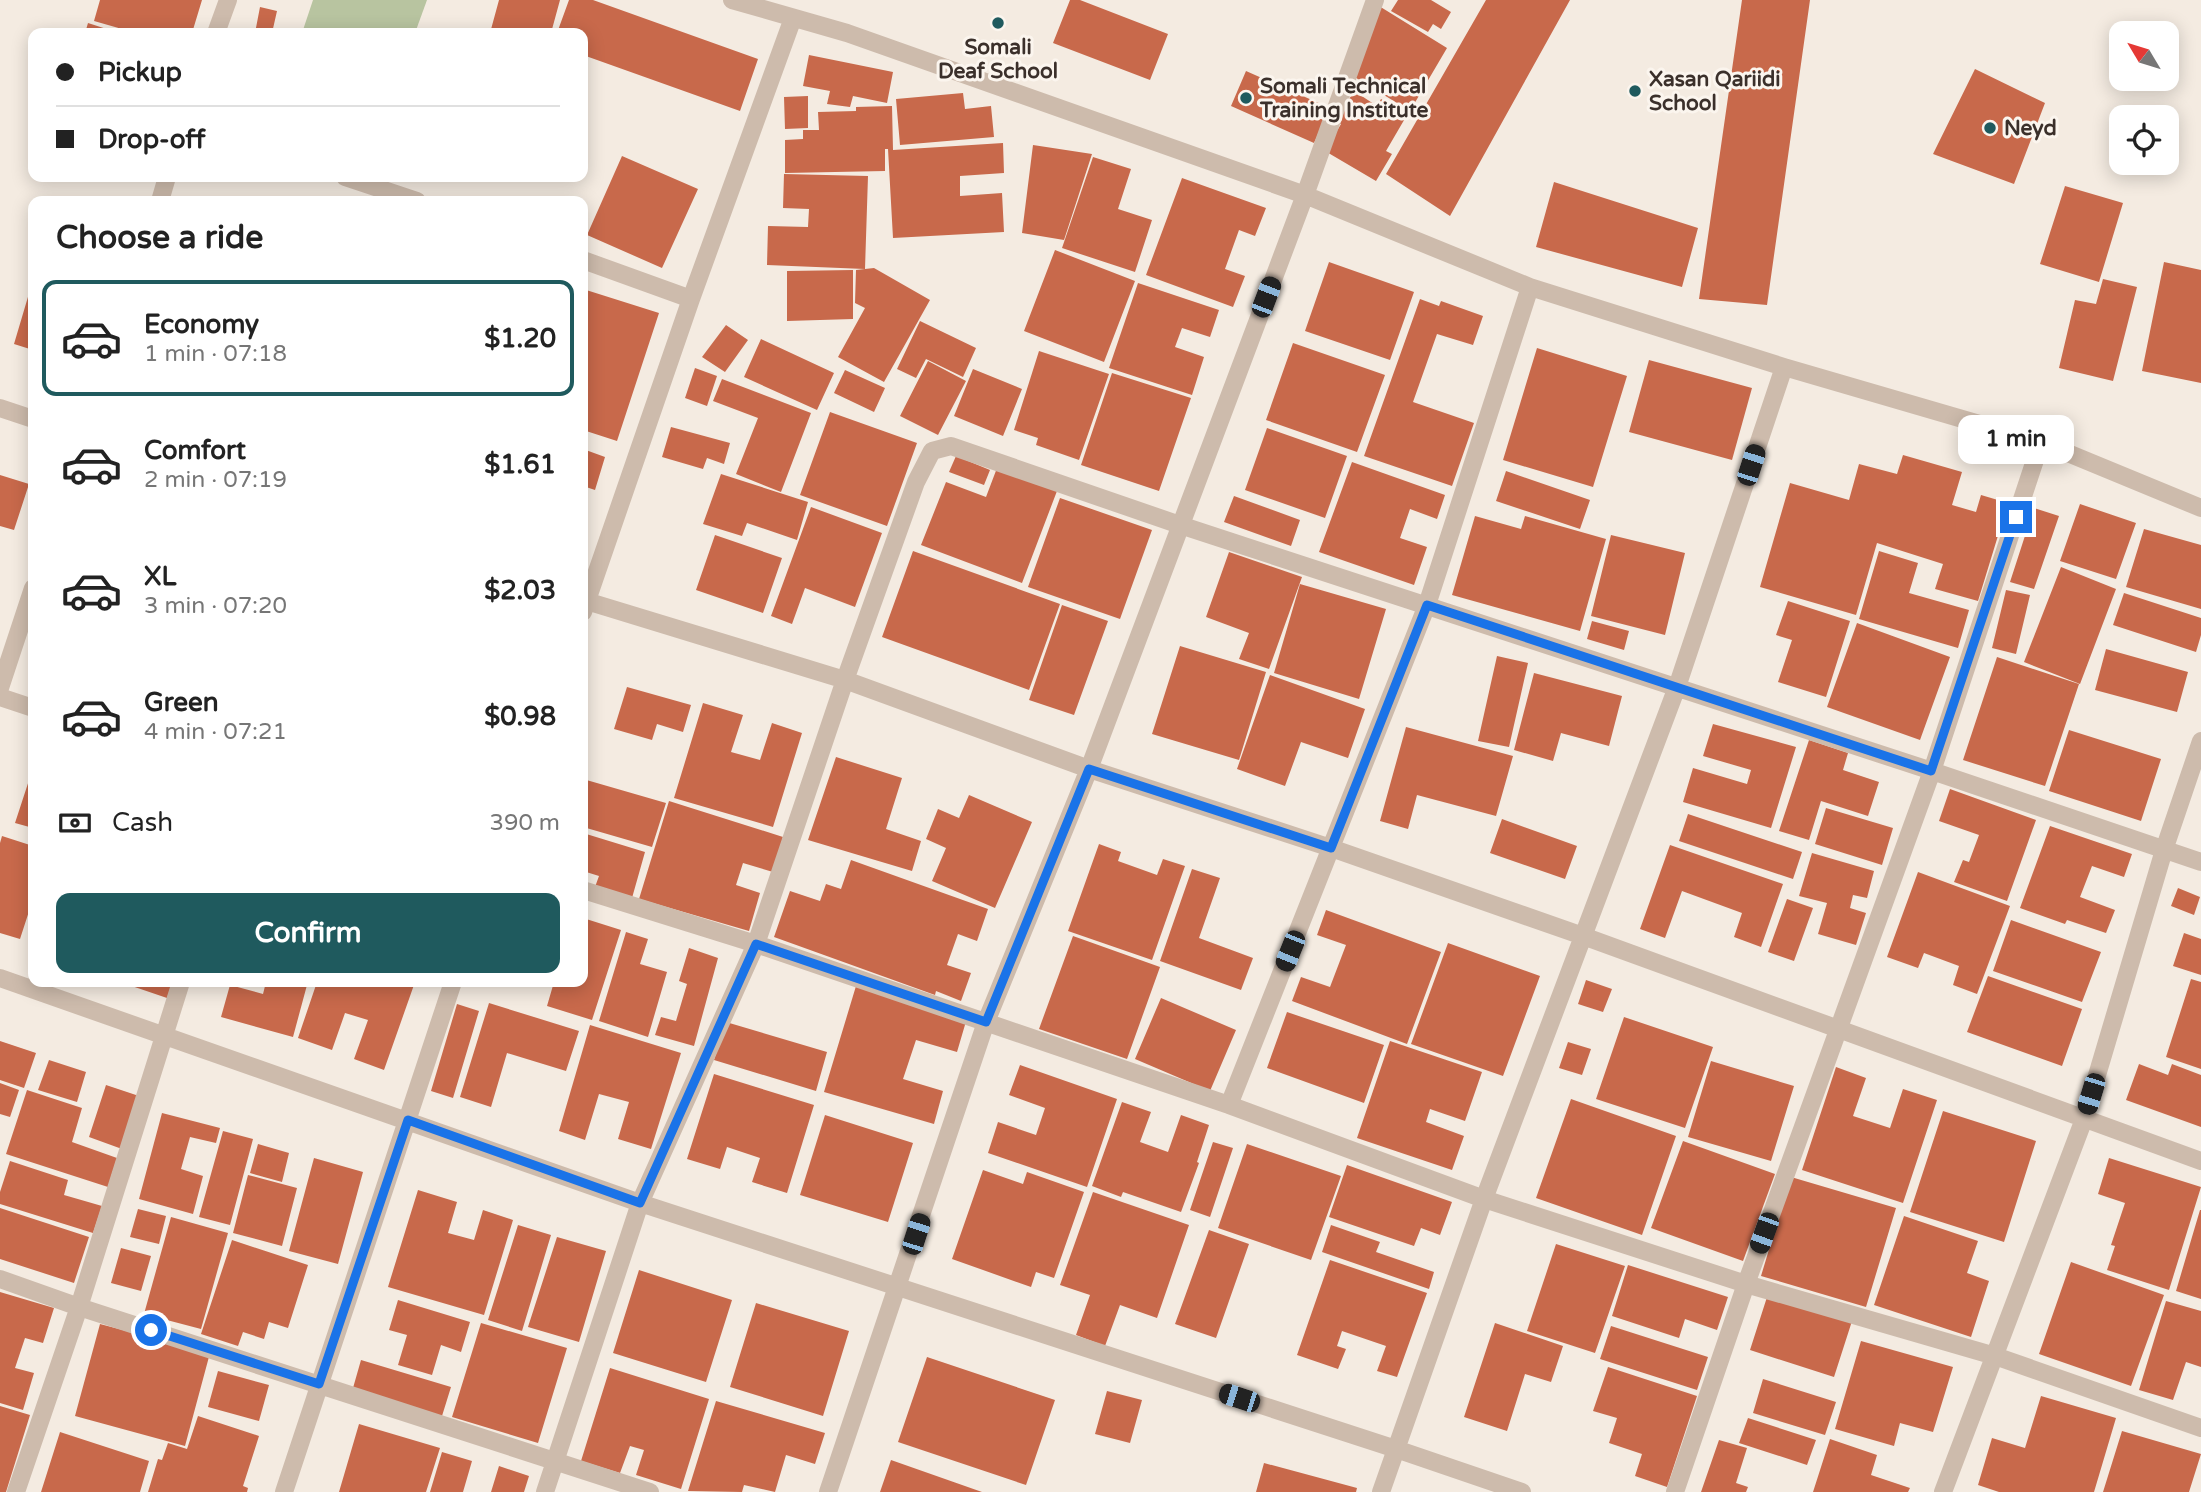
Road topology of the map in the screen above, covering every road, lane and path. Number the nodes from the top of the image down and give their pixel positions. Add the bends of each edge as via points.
1 (228, 0) edge
2 (732, 0) edge
3 (1375, 0) edge
4 (793, 18) junction
5 (218, 28) edge
6 (360, 182) edge
7 (1305, 195) junction
8 (402, 196) edge
9 (588, 262) edge
10 (1530, 287) junction
11 (691, 299) junction
12 (1784, 367) junction
13 (0, 408) edge
14 (28, 417) edge
15 (2041, 442) junction
16 (2201, 508) edge
17 (1180, 525) junction
18 (588, 594) edge
19 (28, 603) edge
20 (1427, 605) junction
21 (588, 606) edge
22 (845, 680) junction
23 (1677, 687) junction
24 (0, 688) edge
25 (0, 697) edge
26 (28, 706) edge
27 (2201, 741) edge
28 (1089, 769) junction
29 (1931, 771) junction
30 (1331, 848) junction
31 (2165, 850) junction
32 (2201, 862) edge
33 (588, 892) edge
34 (1583, 936) junction
35 (756, 944) junction
36 (0, 978) edge
37 (179, 987) edge
38 (451, 987) edge
39 (986, 1022) junction
40 (1838, 1030) junction
41 (164, 1035) junction
42 (1229, 1105) junction
43 (2084, 1119) junction
44 (408, 1120) junction
45 (2201, 1161) edge
46 (1485, 1199) junction
47 (640, 1203) junction
48 (0, 1279) edge
49 (1746, 1284) junction
50 (899, 1286) junction
51 (79, 1307) junction
52 (1995, 1356) junction
53 (319, 1384) junction
54 (2201, 1428) edge
55 (1396, 1449) junction
56 (555, 1462) junction
57 (16, 1492) edge
58 (284, 1492) edge
59 (545, 1492) edge
60 (650, 1492) edge
61 (828, 1492) edge
62 (1381, 1492) edge
63 (1522, 1492) edge
64 (1675, 1492) edge
65 (1944, 1492) edge

1 - 5 street
2 - 4 street
3 - 7 street
4 - 7 street
4 - 11 street
6 - 8 street
7 - 10 street
7 - 17 street
9 - 11 street
10 - 12 street
10 - 20 street
11 - 18 street
12 - 15 street
12 - 23 street
13 - 14 street
15 - 16 street
15 - 29 street
17 - 20 street
17 - 22 street via 951,446 932,451 916,482
17 - 28 street
19 - 24 street
20 - 23 street
20 - 30 street
21 - 22 street
22 - 28 street
22 - 35 street
23 - 29 street
23 - 34 street
25 - 26 street
27 - 31 street
28 - 30 street
28 - 39 street
29 - 31 street
29 - 40 street
30 - 34 street
30 - 42 street
31 - 32 street
31 - 43 street
33 - 35 street
34 - 40 street
34 - 46 street
35 - 39 street
35 - 47 street
36 - 41 street
37 - 41 street
38 - 44 street
39 - 42 street
39 - 50 street
40 - 43 street
40 - 49 street
41 - 44 street
41 - 51 street
42 - 46 street
43 - 45 street
43 - 52 street
44 - 47 street
44 - 53 street
46 - 49 street
46 - 55 street
47 - 50 street
47 - 56 street
48 - 51 street
49 - 52 street
49 - 64 street
50 - 55 street
50 - 61 street
51 - 53 street
51 - 57 street
52 - 54 street
52 - 65 street
53 - 56 street
53 - 58 street
55 - 62 street
55 - 63 street
56 - 59 street
56 - 60 street

